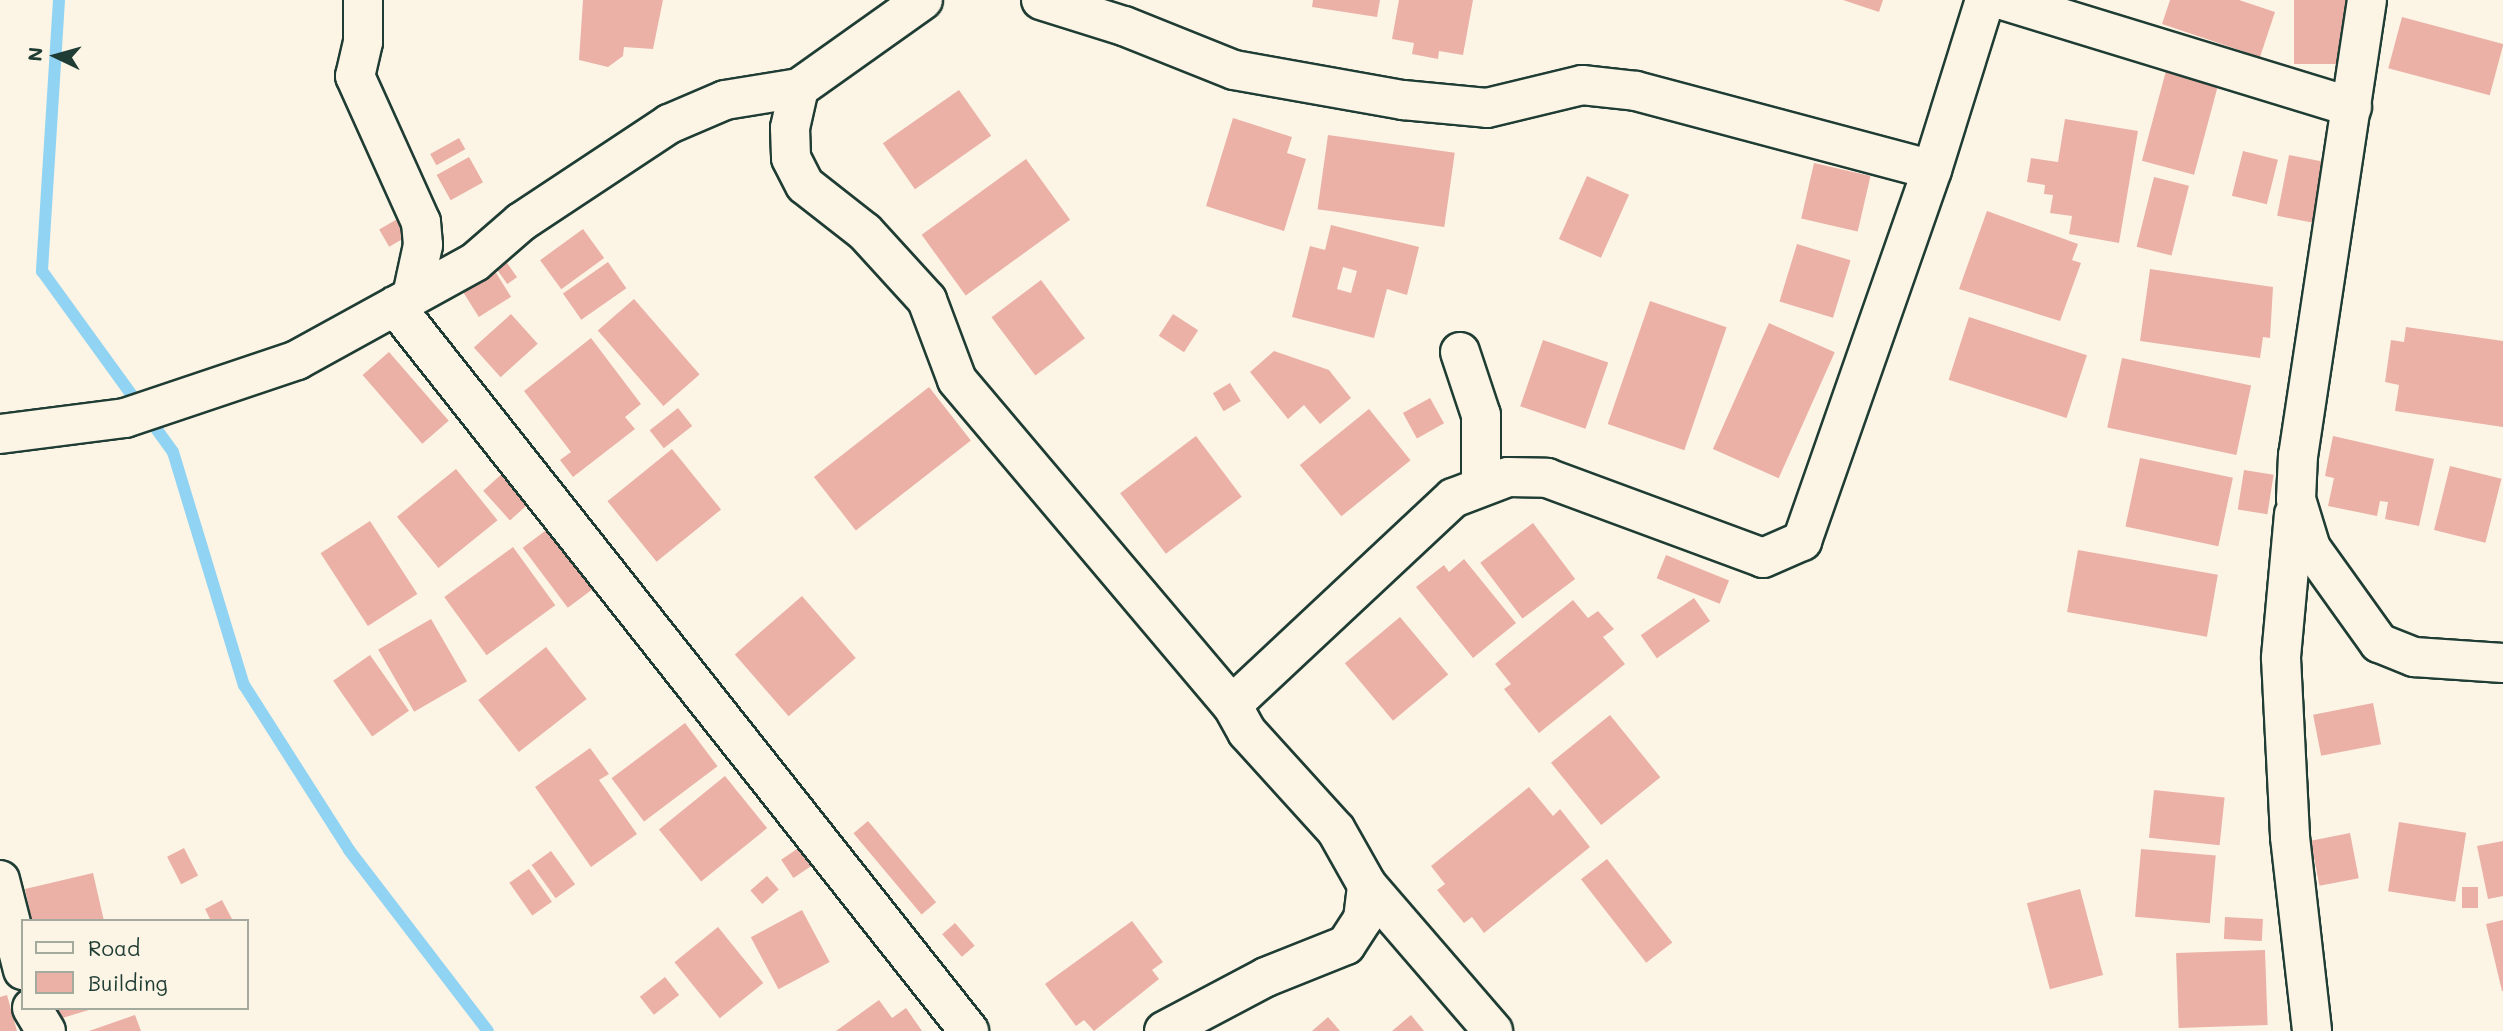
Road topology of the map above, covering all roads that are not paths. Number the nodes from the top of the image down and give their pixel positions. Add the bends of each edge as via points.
1 (363, 0) edge
2 (923, 0) edge
3 (1041, 0) edge
4 (1985, 0) edge
5 (2002, 0) edge
6 (2367, 0) edge
7 (799, 88) junction
8 (2352, 107) junction
9 (1932, 170) junction
10 (403, 301) junction
11 (1460, 352) dead end
12 (0, 434) edge
13 (1481, 485) junction
14 (2295, 499) junction
15 (2503, 663) edge
16 (1232, 705) junction
17 (0, 880) edge
18 (1367, 885) junction
19 (21, 962) edge
20 (33, 1010) edge
21 (46, 1031) edge
22 (969, 1031) edge
23 (1164, 1031) edge
24 (1493, 1031) edge
25 (2312, 1031) edge

1 - 10 street via 363,42 355,76 421,222 423,245
2 - 7 street
3 - 9 street via 1124,26 1234,70 1403,100 1487,108 1581,85 1636,91
4 - 9 street
5 - 8 street
6 - 8 street
7 - 10 street via 725,100 669,124 522,222 475,262
7 - 16 street via 790,128 791,158 805,185 865,232 927,300 957,380
8 - 14 street
9 - 13 street via 1802,541 1763,558 1547,478 1508,477
10 - 12 street via 297,360 141,413
10 - 22 street
11 - 13 street via 1481,415
13 - 16 street via 1453,498
14 - 15 street via 2311,548 2379,643 2414,657
14 - 25 street via 2281,659 2290,837
16 - 18 street via 1247,732 1336,830
17 - 19 street
18 - 23 street via 1363,919 1346,945 1266,977
18 - 24 street
20 - 21 street

